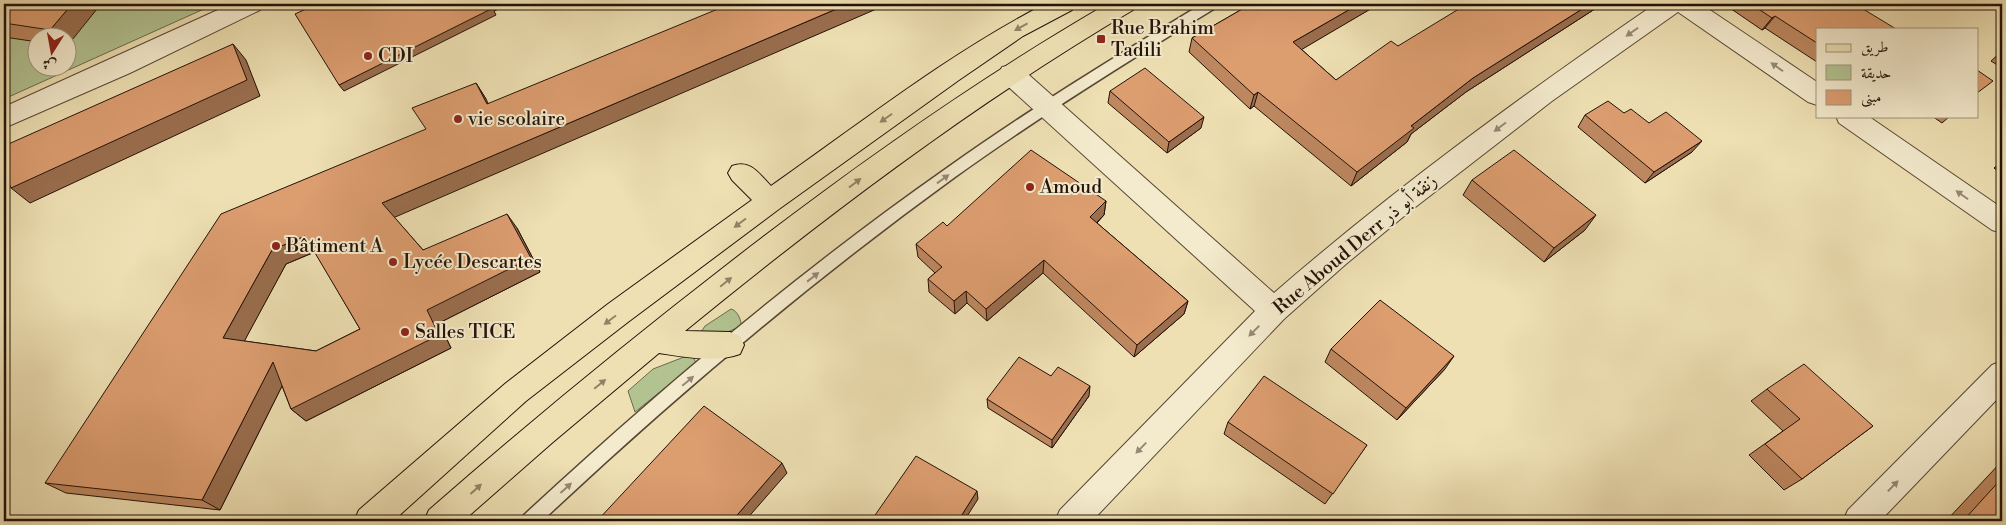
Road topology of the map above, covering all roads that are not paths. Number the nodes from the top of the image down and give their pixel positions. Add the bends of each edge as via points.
1 (252, 4) edge
2 (1064, 4) edge
3 (1125, 4) edge
4 (1212, 4) edge
5 (1672, 4) edge
6 (1684, 4) edge
7 (1010, 74) junction
8 (1816, 94) edge
9 (1047, 106) junction
10 (4, 118) edge
11 (1851, 118) edge
12 (741, 173) dead end
13 (770, 201) junction
14 (2002, 222) edge
15 (1274, 310) junction
16 (654, 339) junction
17 (730, 345) junction
18 (2002, 374) edge
19 (370, 521) edge
20 (440, 521) edge
21 (530, 521) edge
22 (1071, 521) edge
23 (1859, 521) edge

1 - 10 street
2 -> 13 main road via 1015,30 950,73
3 - 7 main road
4 - 9 lane
5 -> 15 street, Rue Aboud Derr زنقة أبو ذر via 1543,94 1400,204
8 -> 6 street
7 - 9 street
16 -> 7 main road via 780,239
9 - 15 street
17 -> 9 lane via 886,221
14 -> 11 street
12 - 13 main road
13 -> 19 main road via 516,392
15 -> 22 street, Rue Aboud Derr زنقة أبو ذر
16 - 17 main road via 691,345
20 -> 16 main road via 513,455
21 -> 17 lane
23 -> 18 street

